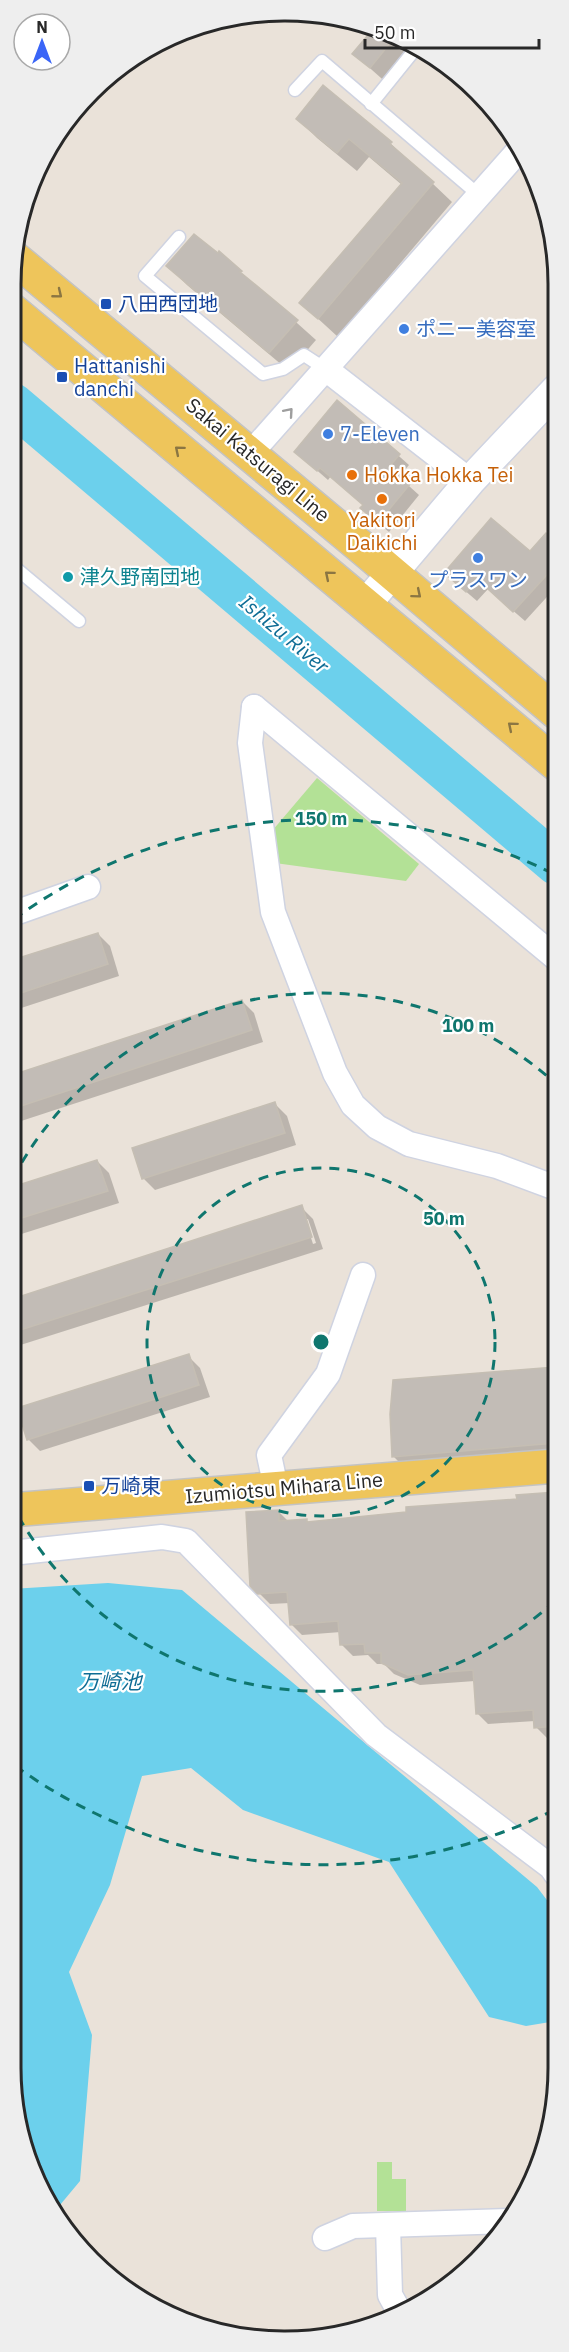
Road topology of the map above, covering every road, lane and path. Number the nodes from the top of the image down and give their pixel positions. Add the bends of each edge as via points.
1 (412, 54) edge
2 (296, 90) dead end
3 (371, 104) junction
4 (514, 156) edge
5 (480, 196) junction
6 (179, 237) dead end
7 (22, 265) edge
8 (21, 318) edge
9 (327, 370) junction
10 (548, 398) edge
11 (250, 454) junction
12 (470, 481) junction
13 (21, 572) edge
14 (392, 573) junction
15 (366, 604) junction
16 (80, 621) dead end
17 (548, 705) edge
18 (548, 757) edge
19 (88, 887) dead end
20 (21, 911) edge
21 (548, 951) edge
22 (548, 1185) edge
23 (363, 1275) dead end
24 (548, 1467) edge
25 (276, 1488) junction
26 (21, 1509) edge
27 (21, 1552) edge
28 (548, 1865) edge
29 (499, 2221) edge
30 (388, 2225) junction
31 (325, 2238) dead end
32 (396, 2306) edge

1 - 3 lane
2 - 3 lane via 322,62
3 - 5 lane
4 - 5 street
5 - 9 street
6 - 9 lane via 145,276 262,374 283,369 304,355
7 -> 11 main road, Sakai Katsuragi Line
15 -> 8 main road
11 -> 9 street
9 - 12 street
10 - 12 street
11 - 14 main road, Sakai Katsuragi Line
12 - 14 street
13 - 16 lane
14 - 15 street
14 -> 17 main road, Sakai Katsuragi Line
18 -> 15 main road
19 - 20 street
21 - 22 street via 254,707 250,743 273,912 335,1073 353,1105 377,1127 409,1144 497,1166
23 - 25 street via 328,1374 269,1455
24 - 25 main road, Izumiotsu Mihara Line
25 - 26 main road, Izumiotsu Mihara Line
27 - 28 street via 162,1537 186,1541 375,1736
29 - 30 street
30 - 31 street via 353,2226
30 - 32 street via 390,2295

